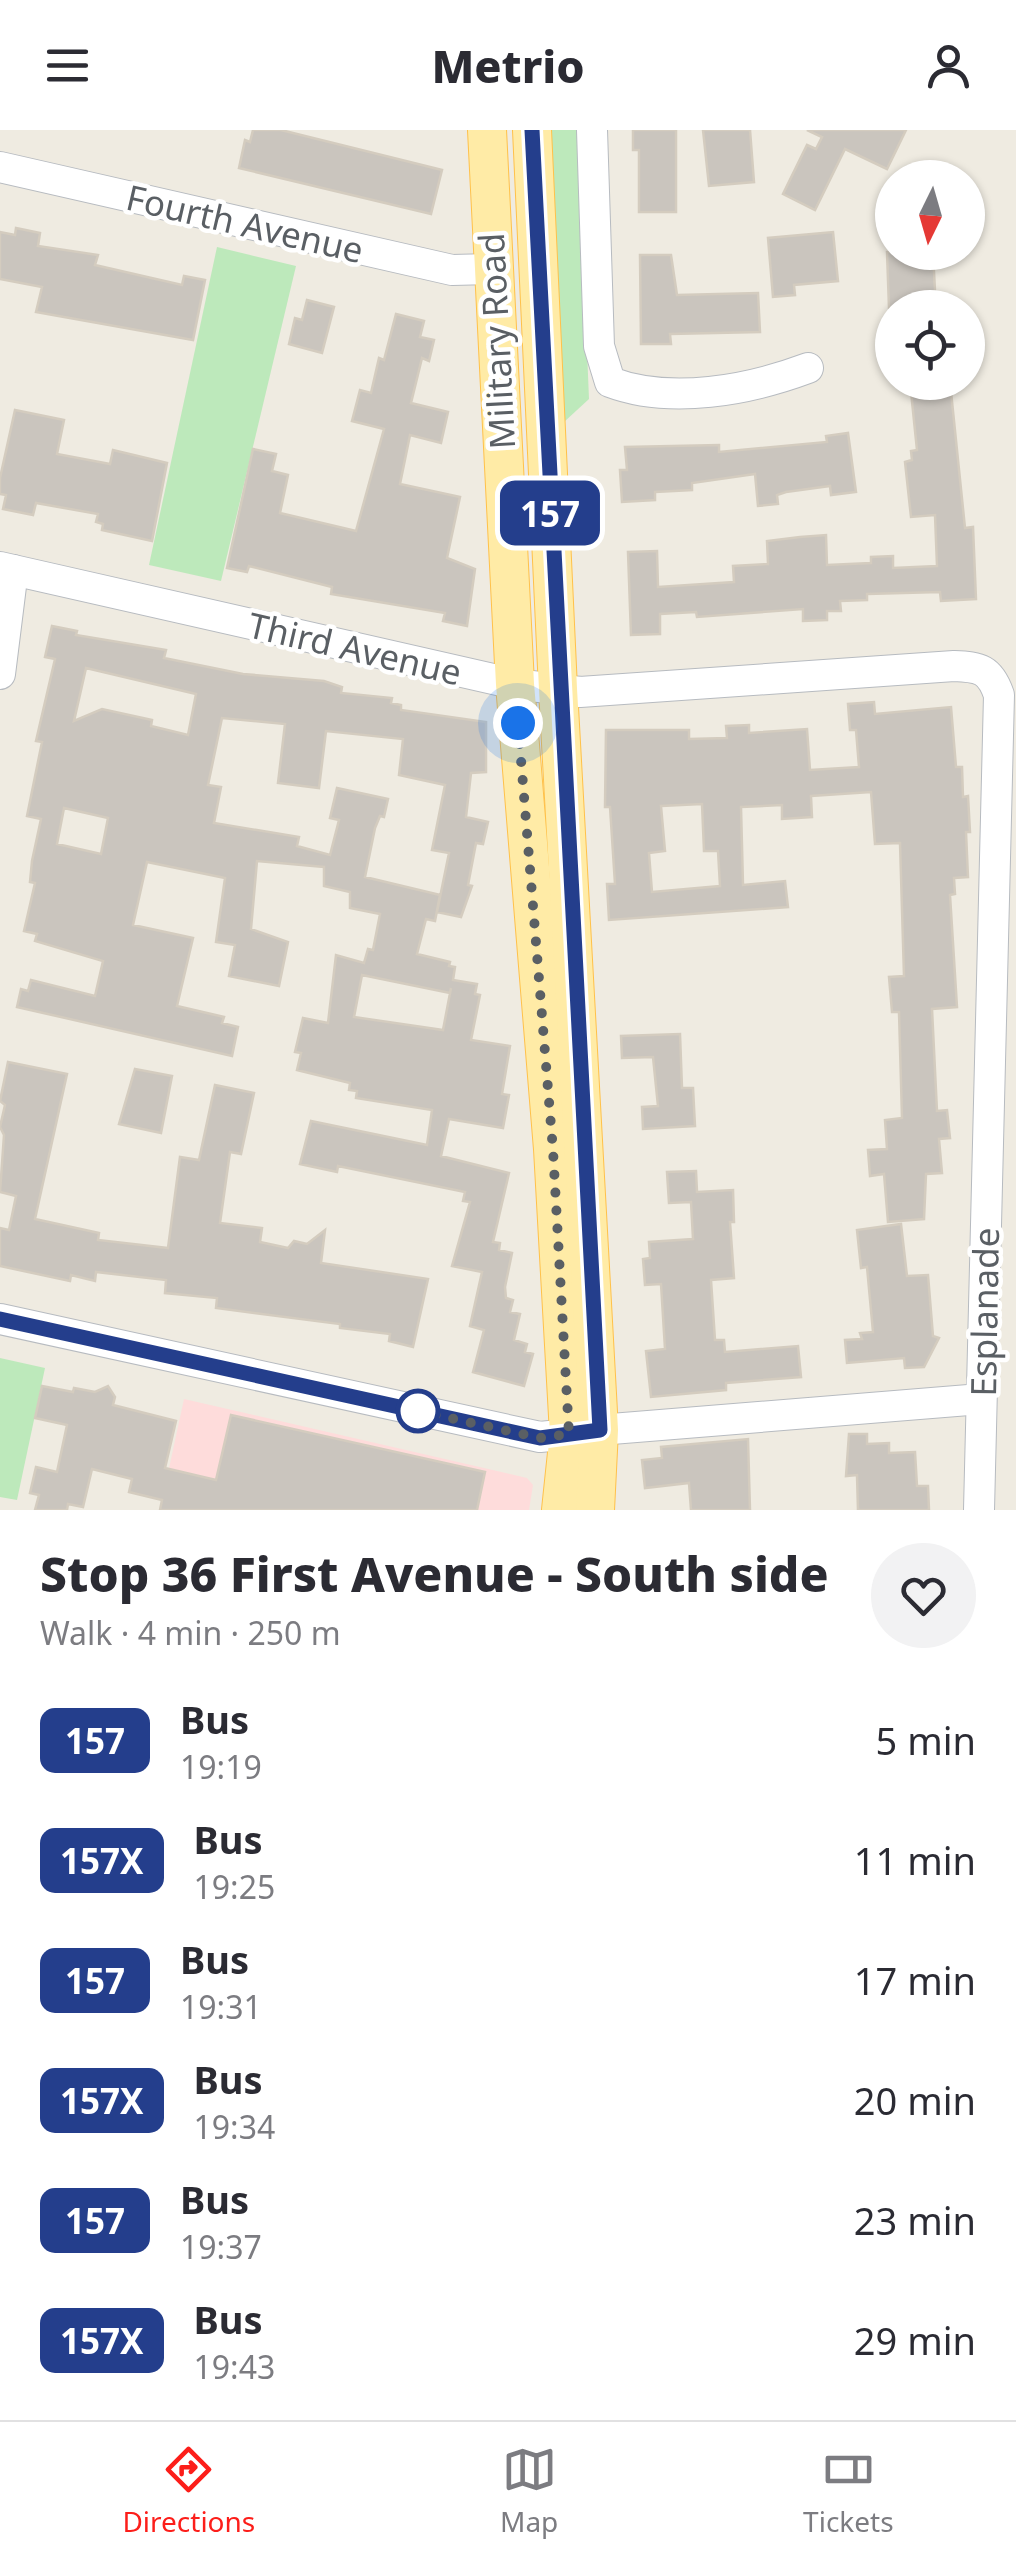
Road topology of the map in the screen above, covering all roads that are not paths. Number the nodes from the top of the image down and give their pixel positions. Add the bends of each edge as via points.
1 (487, 130) edge
2 (532, 130) edge
3 (592, 130) edge
4 (0, 167) edge
5 (492, 270) junction
6 (808, 368) dead end
7 (7, 569) edge
8 (954, 666) joint
9 (0, 674) edge
10 (515, 684) junction
11 (558, 689) junction
12 (0, 1318) edge
13 (981, 1399) junction
14 (584, 1432) junction
15 (561, 1510) edge
16 (595, 1510) edge
17 (979, 1510) edge

1 - 5 main road, Military Road
2 - 11 main road, Military Road
3 - 6 street via 599,346 610,382 641,394 759,386
4 - 5 street, Fourth Avenue via 452,270
5 - 10 main road, Military Road
7 - 9 street
7 - 10 street, Third Avenue
8 - 11 street, Third Avenue
8 - 13 street, Esplanade via 981,667 999,694
10 - 11 street, Third Avenue
10 - 14 main road, Military Road
11 - 14 main road, Military Road
12 - 14 street via 540,1438
13 - 14 street
13 - 17 street, Esplanade
14 - 15 main road, Military Road
14 - 16 main road, Military Road

